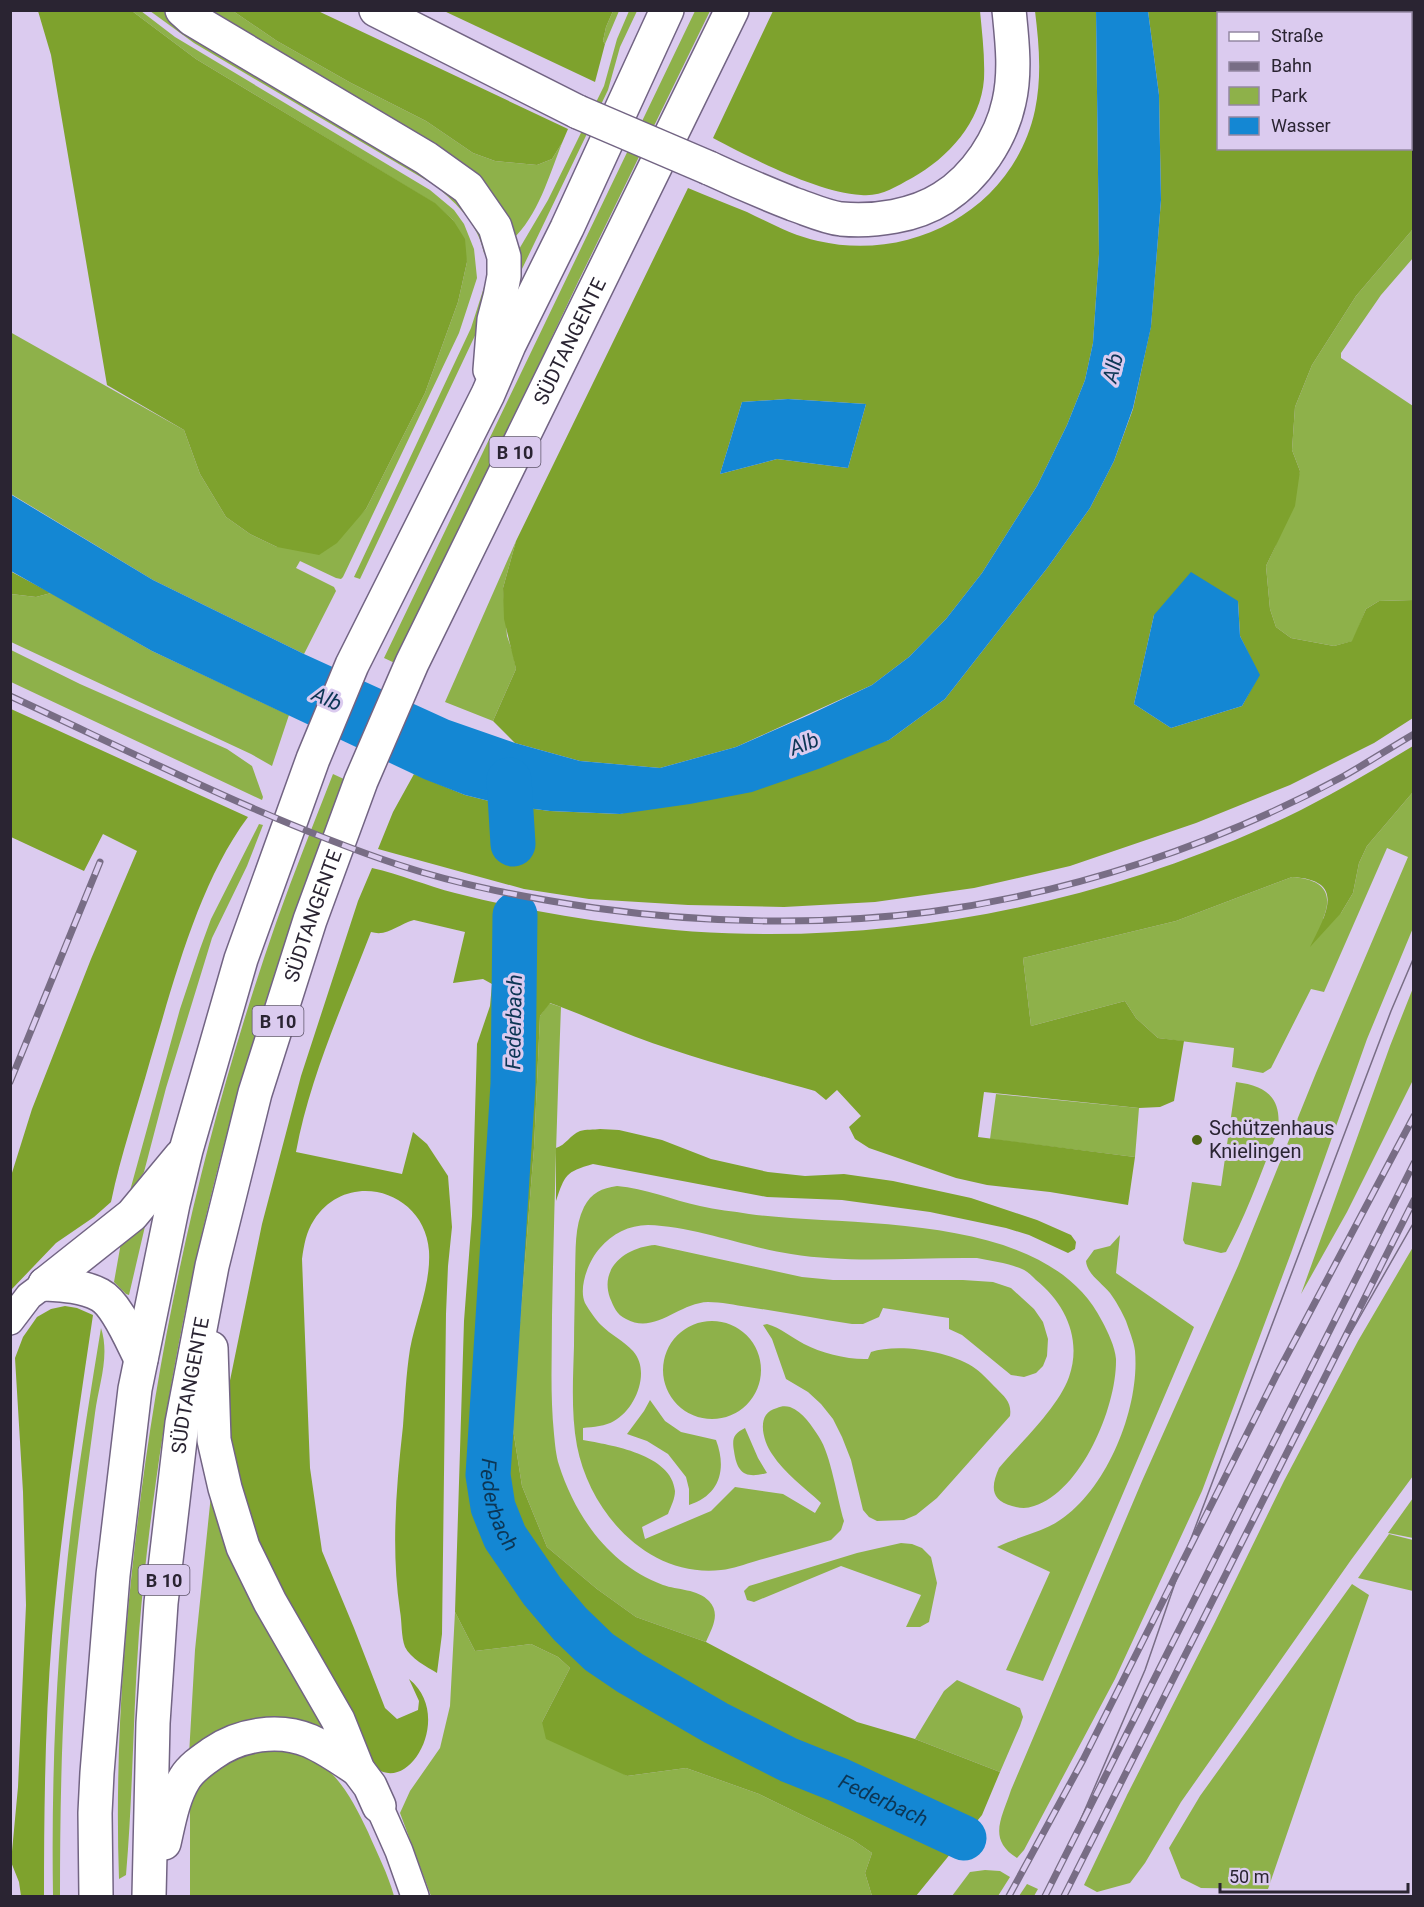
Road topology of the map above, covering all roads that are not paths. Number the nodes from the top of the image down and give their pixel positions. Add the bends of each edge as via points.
1 (182, 10) edge
2 (376, 10) edge
3 (667, 10) edge
4 (732, 10) edge
5 (1009, 10) edge
6 (488, 394) junction
7 (186, 1149) junction
8 (212, 1266) junction
9 (45, 1284) junction
10 (10, 1321) edge
11 (141, 1359) junction
12 (358, 1770) junction
13 (379, 1806) joint
14 (96, 1896) edge
15 (150, 1896) edge
16 (415, 1896) edge

1 - 6 highway via 426,158 468,188 495,227 504,257
2 - 5 highway, bridge via 578,112 768,194 839,219 870,220 918,209 943,198 973,172 994,143 1010,99 1013,46
3 - 6 highway, B 10
4 - 8 highway, SÜDTANGENTE / B 10 via 412,663 361,781 310,920 255,1093
6 - 7 highway, B 10 via 363,639 313,759 241,959
7 - 9 highway via 132,1215
7 - 11 highway, B 10
8 - 12 highway via 210,1378 214,1440 225,1488 243,1547 338,1720
8 - 15 highway, SÜDTANGENTE / B 10 via 182,1423 161,1603 153,1723
9 - 10 street via 29,1296
9 - 11 highway via 78,1287 102,1296
11 - 14 highway, B 10 via 112,1587 97,1773
12 - 13 highway
12 - 15 highway via 308,1740 280,1735 250,1736 220,1748 196,1765 179,1789
13 - 16 street

